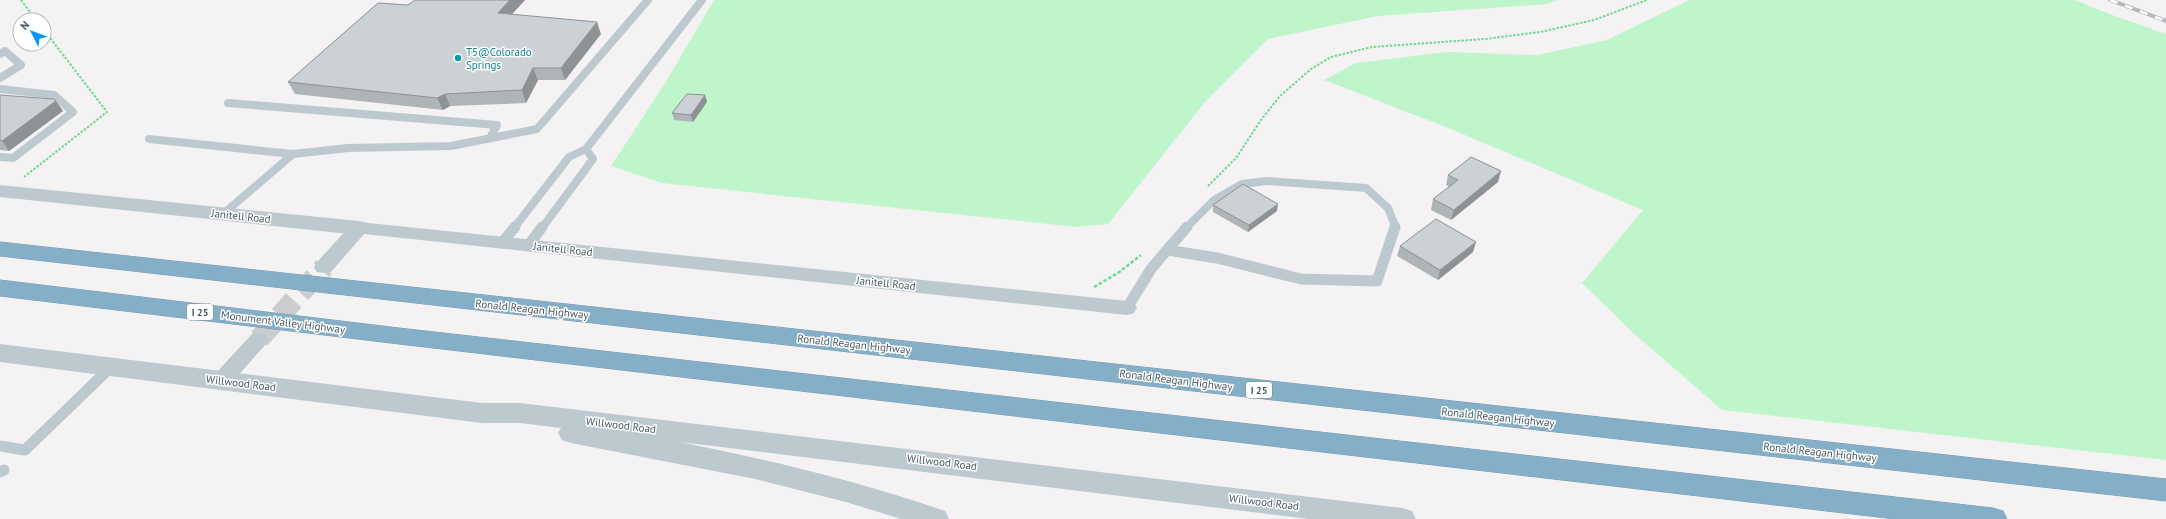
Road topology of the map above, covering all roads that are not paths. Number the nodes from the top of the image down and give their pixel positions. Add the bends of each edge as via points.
1 (648, 0) edge
2 (702, 0) edge
3 (2, 49) edge
4 (0, 78) edge
5 (0, 89) edge
6 (228, 103) dead end
7 (490, 138) junction
8 (149, 139) dead end
9 (586, 149) junction
10 (293, 154) junction
11 (0, 157) edge
12 (0, 191) edge
13 (223, 214) junction
14 (359, 228) junction
15 (502, 243) junction
16 (528, 246) junction
17 (0, 249) edge
18 (1167, 250) junction
19 (324, 267) tunnel mouth
20 (0, 288) edge
21 (1127, 308) joint
22 (259, 339) tunnel mouth
23 (0, 353) edge
24 (112, 366) junction
25 (222, 380) junction
26 (482, 413) junction
27 (0, 446) edge
28 (2166, 490) edge
29 (935, 519) edge
30 (1402, 519) edge
31 (1993, 519) edge

1 - 7 lane via 537,128
2 - 9 lane
3 - 4 lane via 21,65
5 - 11 lane via 54,95 73,112 12,158
6 - 7 lane via 497,125
7 - 10 lane via 451,146 348,148
8 - 10 lane
9 - 15 lane via 569,157
9 - 16 lane via 593,159
10 - 13 lane
12 - 13 street, Janitell Road
13 - 14 street, Janitell Road
14 - 15 street, Janitell Road
14 - 19 street
15 - 16 street, Janitell Road
16 - 21 street, Janitell Road
17 - 28 highway, Ronald Reagan Highway / I 25
18 - 18 lane via 1214,200 1242,184 1267,181 1366,188 1388,208 1396,229 1377,281 1302,279 1217,258
18 - 21 lane via 1150,269
20 - 31 highway, Monument Valley Highway / I 25
22 - 25 street
23 - 24 street, Willwood Road
24 - 25 street, Willwood Road
24 - 27 lane via 25,450
25 - 26 street, Willwood Road
26 - 29 street, Willwood Road via 515,423 689,453 887,502
26 - 30 street, Willwood Road via 528,414

